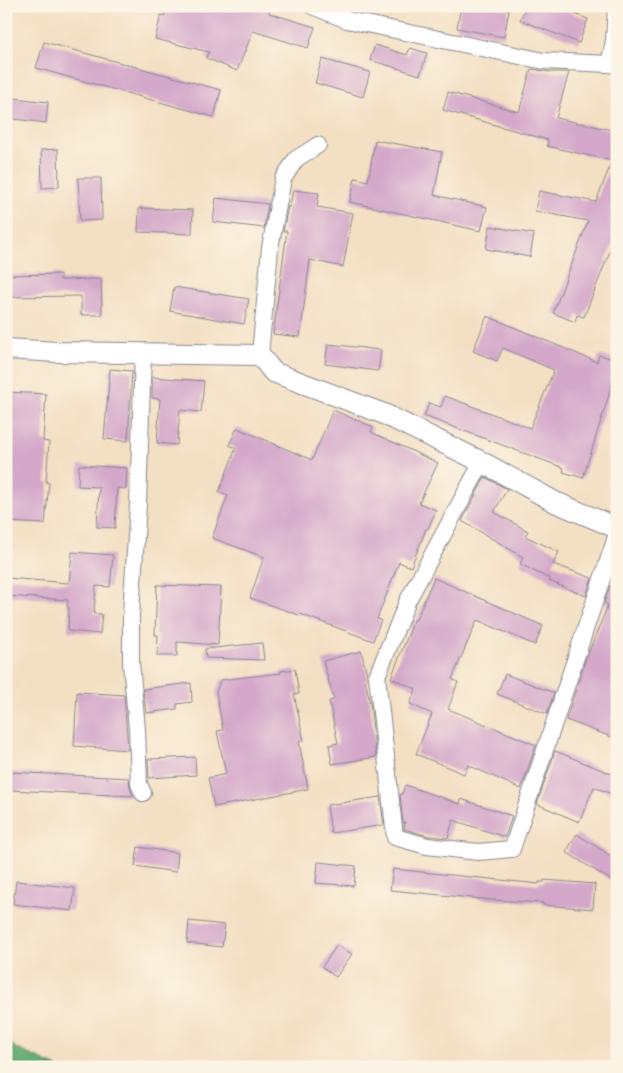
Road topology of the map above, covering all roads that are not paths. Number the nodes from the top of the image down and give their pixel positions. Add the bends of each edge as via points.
1 (312, 6) edge
2 (616, 6) edge
3 (613, 65) edge
4 (318, 145) dead end
5 (6, 349) edge
6 (143, 353) junction
7 (260, 355) junction
8 (482, 462) junction
9 (617, 528) edge
10 (617, 534) edge
11 (143, 793) dead end

1 - 3 street via 348,20 544,61
2 - 3 street
4 - 7 street via 296,159 283,179 270,248
5 - 6 street
6 - 7 street
6 - 11 street via 131,614 139,784
7 - 8 street via 273,372 384,414
8 - 9 street via 555,502
8 - 10 street via 408,600 377,676 395,837 427,846 478,852 512,849

